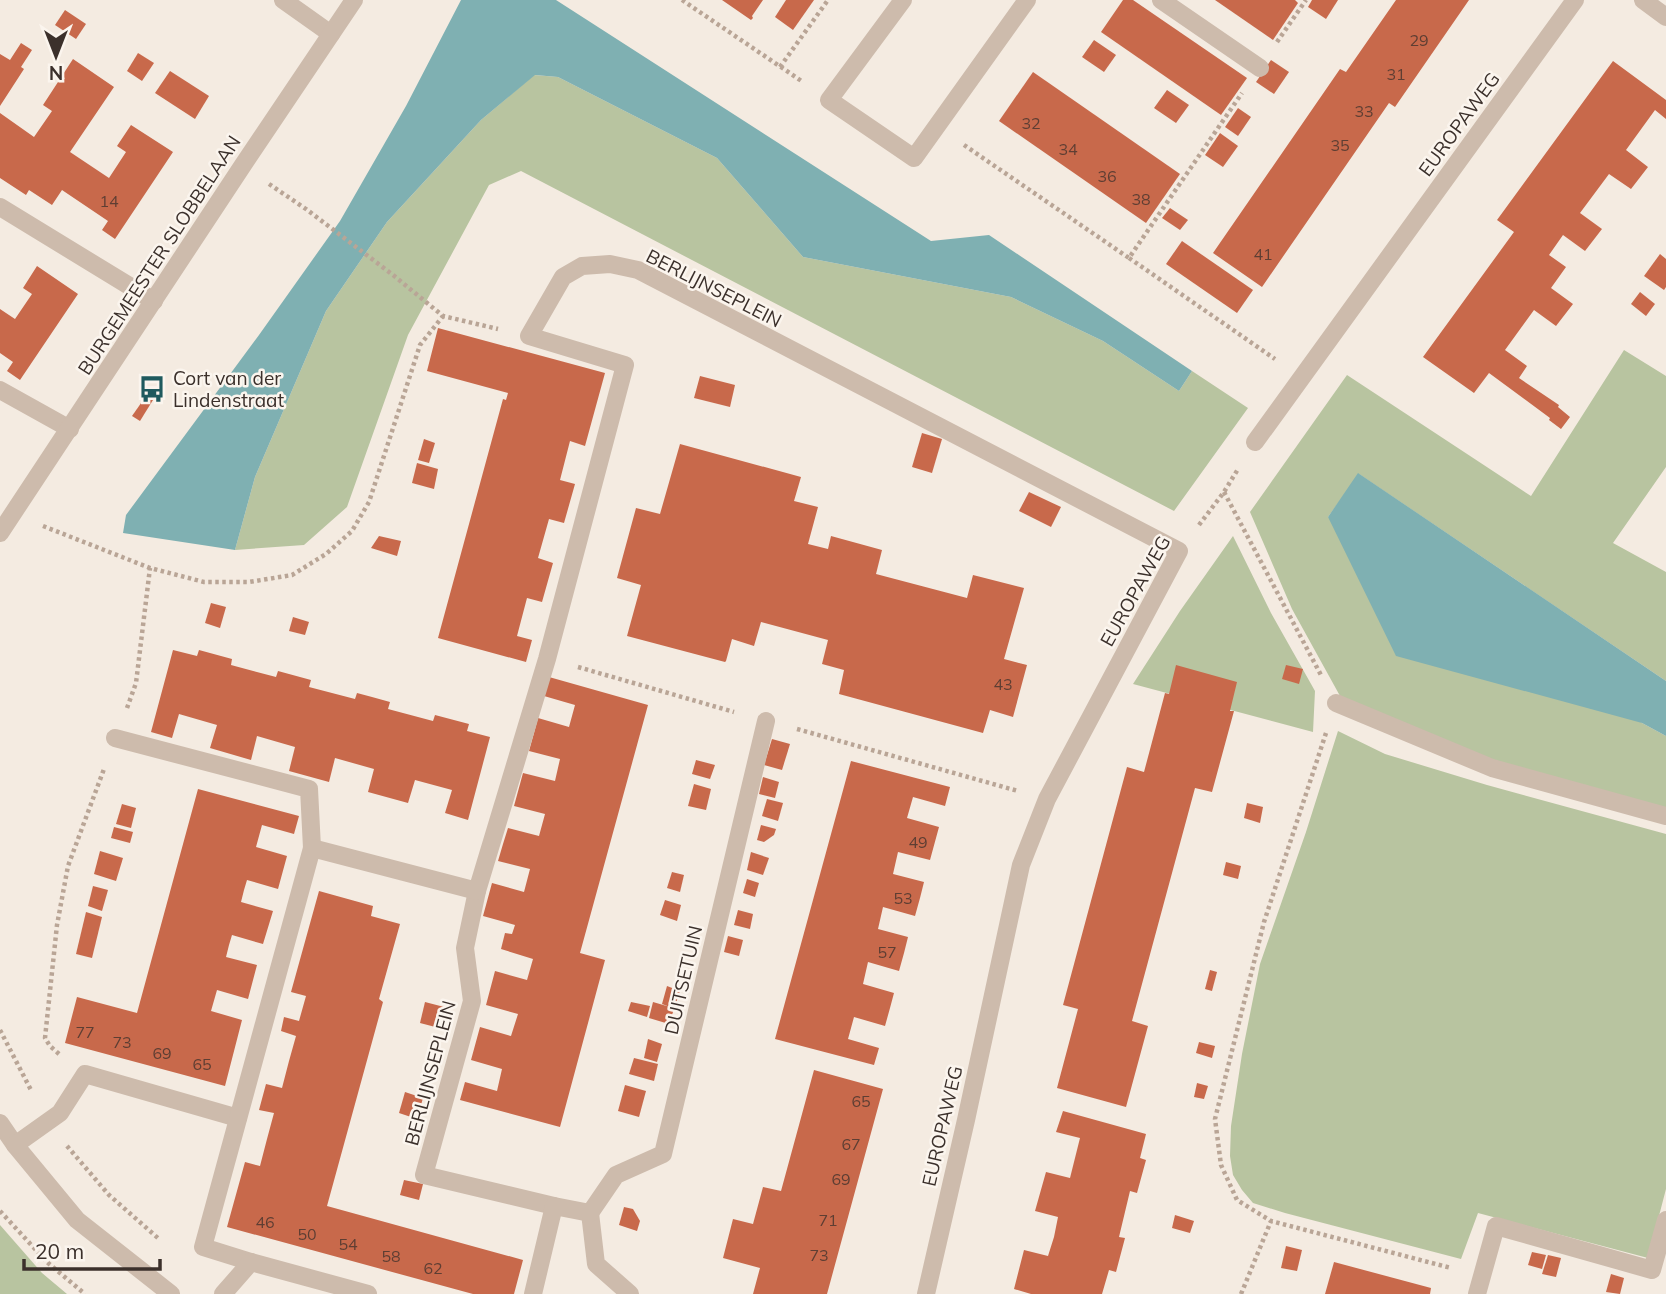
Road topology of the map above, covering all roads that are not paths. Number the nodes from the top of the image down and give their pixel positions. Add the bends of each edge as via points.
1 (283, 0) edge
2 (354, 0) edge
3 (903, 0) edge
4 (1027, 0) edge
5 (1161, 0) edge
6 (1575, 0) edge
7 (1643, 0) edge
8 (1666, 17) edge
9 (331, 34) junction
10 (1260, 68) road end
11 (0, 207) edge
12 (154, 301) junction
13 (0, 390) edge
14 (69, 429) junction
15 (1255, 442) road end
16 (0, 533) edge
17 (1179, 551) joint
18 (1336, 703) road end
19 (766, 720) dead end
20 (116, 738) road end
21 (1666, 816) edge
22 (312, 848) junction
23 (477, 891) junction
24 (238, 1118) junction
25 (0, 1123) edge
26 (15, 1145) junction
27 (554, 1206) junction
28 (590, 1213) junction
29 (1666, 1220) edge
30 (251, 1262) junction
31 (1659, 1272) edge
32 (171, 1294) edge
33 (223, 1294) edge
34 (368, 1294) edge
35 (533, 1294) edge
36 (630, 1294) edge
37 (926, 1294) edge
38 (1477, 1294) edge

1 - 9 street
2 - 9 street, BURGEMEESTER SLOBBELAAN
3 - 4 street via 829,100 914,158
5 - 10 street
6 - 15 street, EUROPAWEG
7 - 8 street
9 - 12 street, BURGEMEESTER SLOBBELAAN
11 - 12 street
12 - 14 street, BURGEMEESTER SLOBBELAAN
13 - 14 street
14 - 16 street, BURGEMEESTER SLOBBELAAN
17 - 23 street, BERLIJNSEPLEIN via 638,270 610,264 582,266 564,277 529,336 625,365 547,659
17 - 37 street, EUROPAWEG via 1047,799 1021,865
18 - 21 street via 1492,768
19 - 28 street, DUITSETUIN via 663,1154 616,1175
20 - 22 street via 309,789
22 - 23 street
22 - 24 street
23 - 27 street, BERLIJNSEPLEIN via 465,948 472,1001 424,1175
24 - 26 street via 85,1074 60,1113
24 - 30 street via 203,1247
25 - 26 street
26 - 32 street via 78,1220
27 - 28 street
27 - 35 street
28 - 36 street via 596,1264
29 - 31 street
30 - 33 street
30 - 34 street
31 - 38 street via 1496,1226

